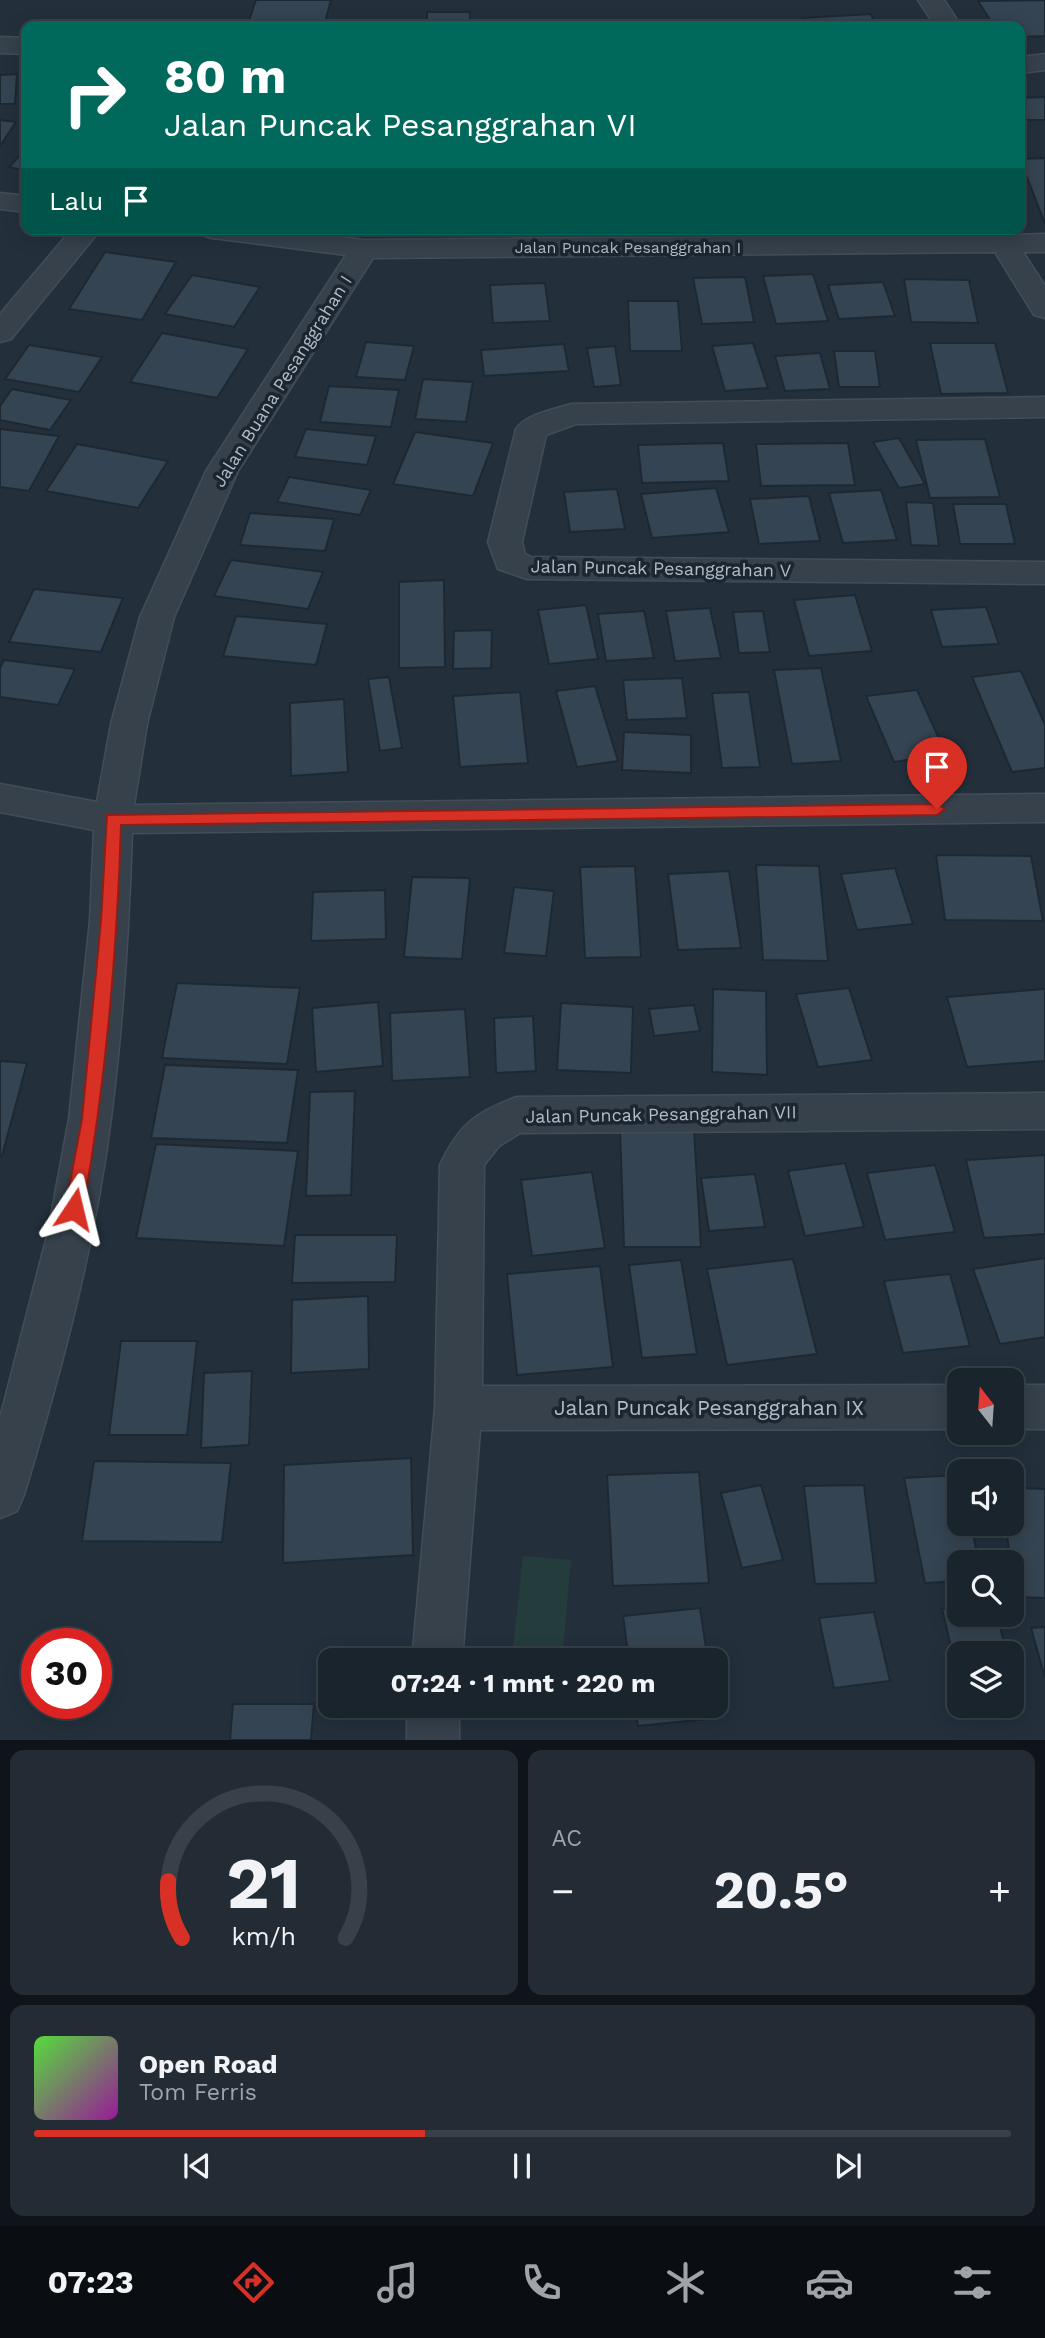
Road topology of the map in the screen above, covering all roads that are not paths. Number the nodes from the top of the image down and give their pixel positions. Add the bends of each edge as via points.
1 (931, 0) edge
2 (945, 21) edge
3 (0, 45) edge
4 (21, 46) edge
5 (1045, 62) edge
6 (1025, 64) edge
7 (0, 201) edge
8 (21, 203) edge
9 (82, 235) edge
10 (258, 235) edge
11 (1002, 237) edge
12 (1045, 243) edge
13 (364, 249) junction
14 (1045, 309) edge
15 (0, 332) edge
16 (1045, 407) edge
17 (1045, 573) edge
18 (0, 798) edge
19 (1045, 808) edge
20 (113, 819) junction
21 (1045, 1111) edge
22 (947, 1407) edge
23 (1024, 1407) edge
24 (1045, 1407) edge
25 (458, 1408) junction
26 (0, 1495) edge
27 (438, 1648) edge
28 (433, 1718) edge
29 (433, 1740) edge

1 - 2 street
3 - 4 street
5 - 6 street
7 - 8 street
9 - 15 street
10 - 13 street, Jalan Puncak Pesanggrahan I
11 - 12 street, Jalan Puncak Pesanggrahan I
11 - 13 street, Jalan Puncak Pesanggrahan I
11 - 14 street
13 - 20 street, Jalan Buana Pesanggrahan I via 222,471 157,617 129,724
16 - 17 street, Jalan Puncak Pesanggrahan V via 572,414 532,429 505,542 510,561 527,568
18 - 20 street
19 - 20 street
20 - 26 street, Jalan Buana Pesanggrahan I via 110,921 90,1119 70,1232 37,1373
21 - 25 street, Jalan Puncak Pesanggrahan VII via 517,1115 491,1126 470,1145 462,1165
22 - 25 street, Jalan Puncak Pesanggrahan IX
23 - 24 street
25 - 27 street, Jalan Puncak Pesanggrahan VII
28 - 29 street

